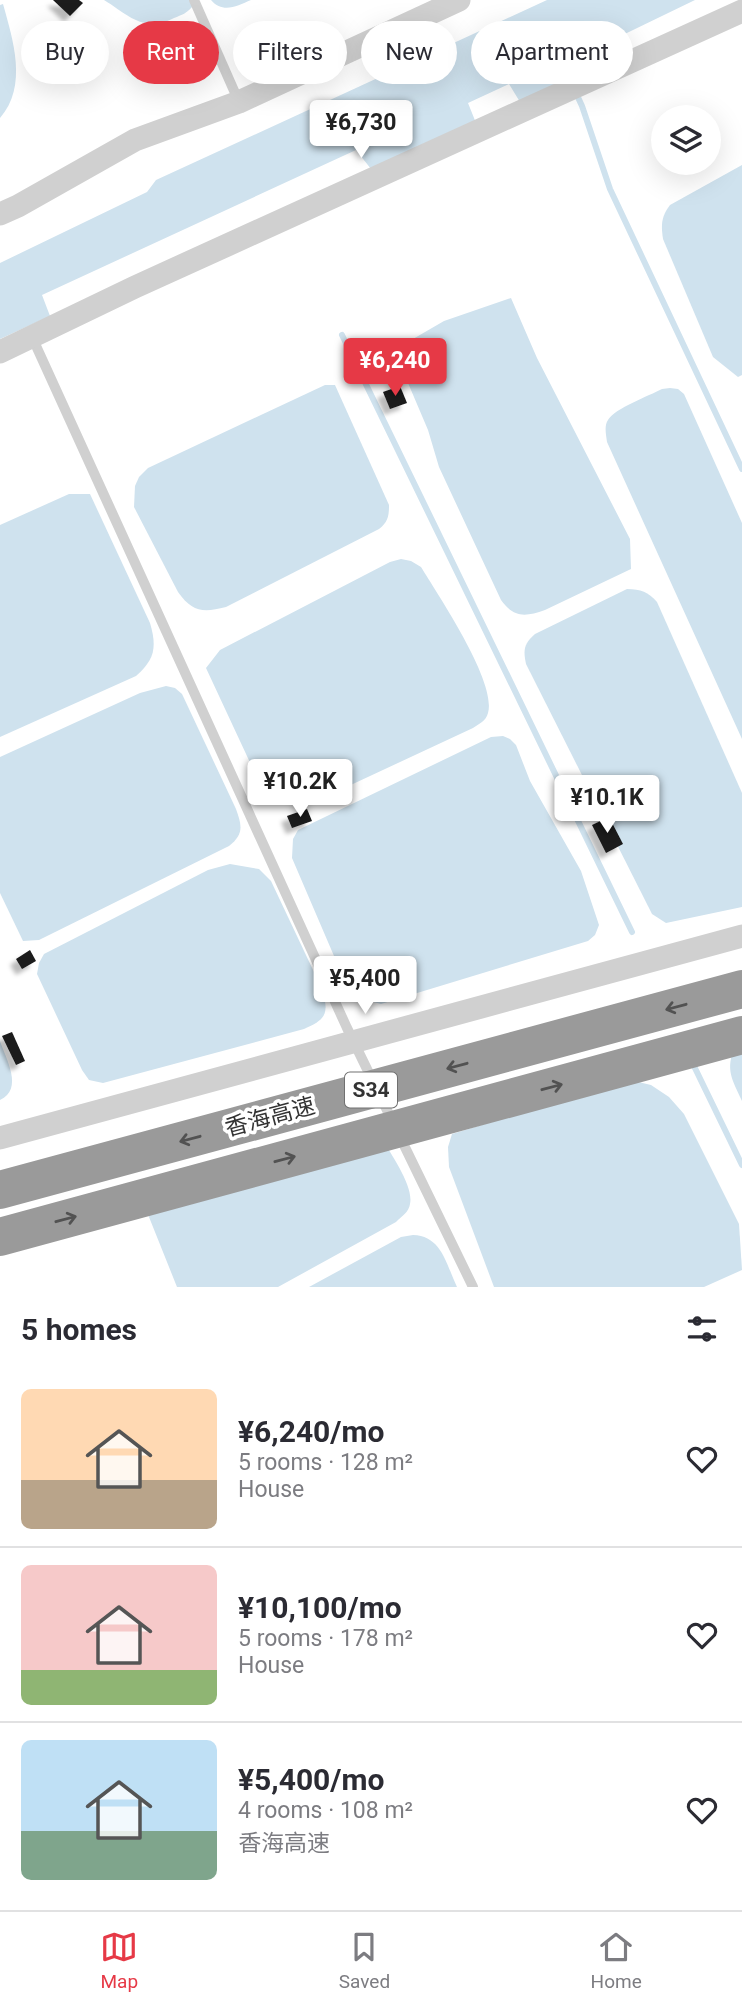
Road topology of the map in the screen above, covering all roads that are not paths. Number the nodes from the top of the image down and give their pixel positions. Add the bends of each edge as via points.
1 (194, 0) edge
2 (459, 0) edge
3 (742, 11) edge
4 (239, 102) junction
5 (0, 214) edge
6 (32, 337) junction
7 (0, 352) edge
8 (742, 936) edge
9 (742, 989) edge
10 (742, 1035) edge
11 (354, 1042) junction
12 (0, 1138) edge
13 (0, 1191) edge
14 (0, 1237) edge
15 (473, 1287) edge

1 - 4 lane
2 - 4 street
3 - 6 street
4 - 5 street via 135,140
6 - 7 street
6 - 11 lane
8 - 11 street
9 -> 13 highway, 香海高速 / S34, bridge
14 -> 10 highway, 香海高速 / S34, bridge
11 - 12 street
11 - 15 lane

